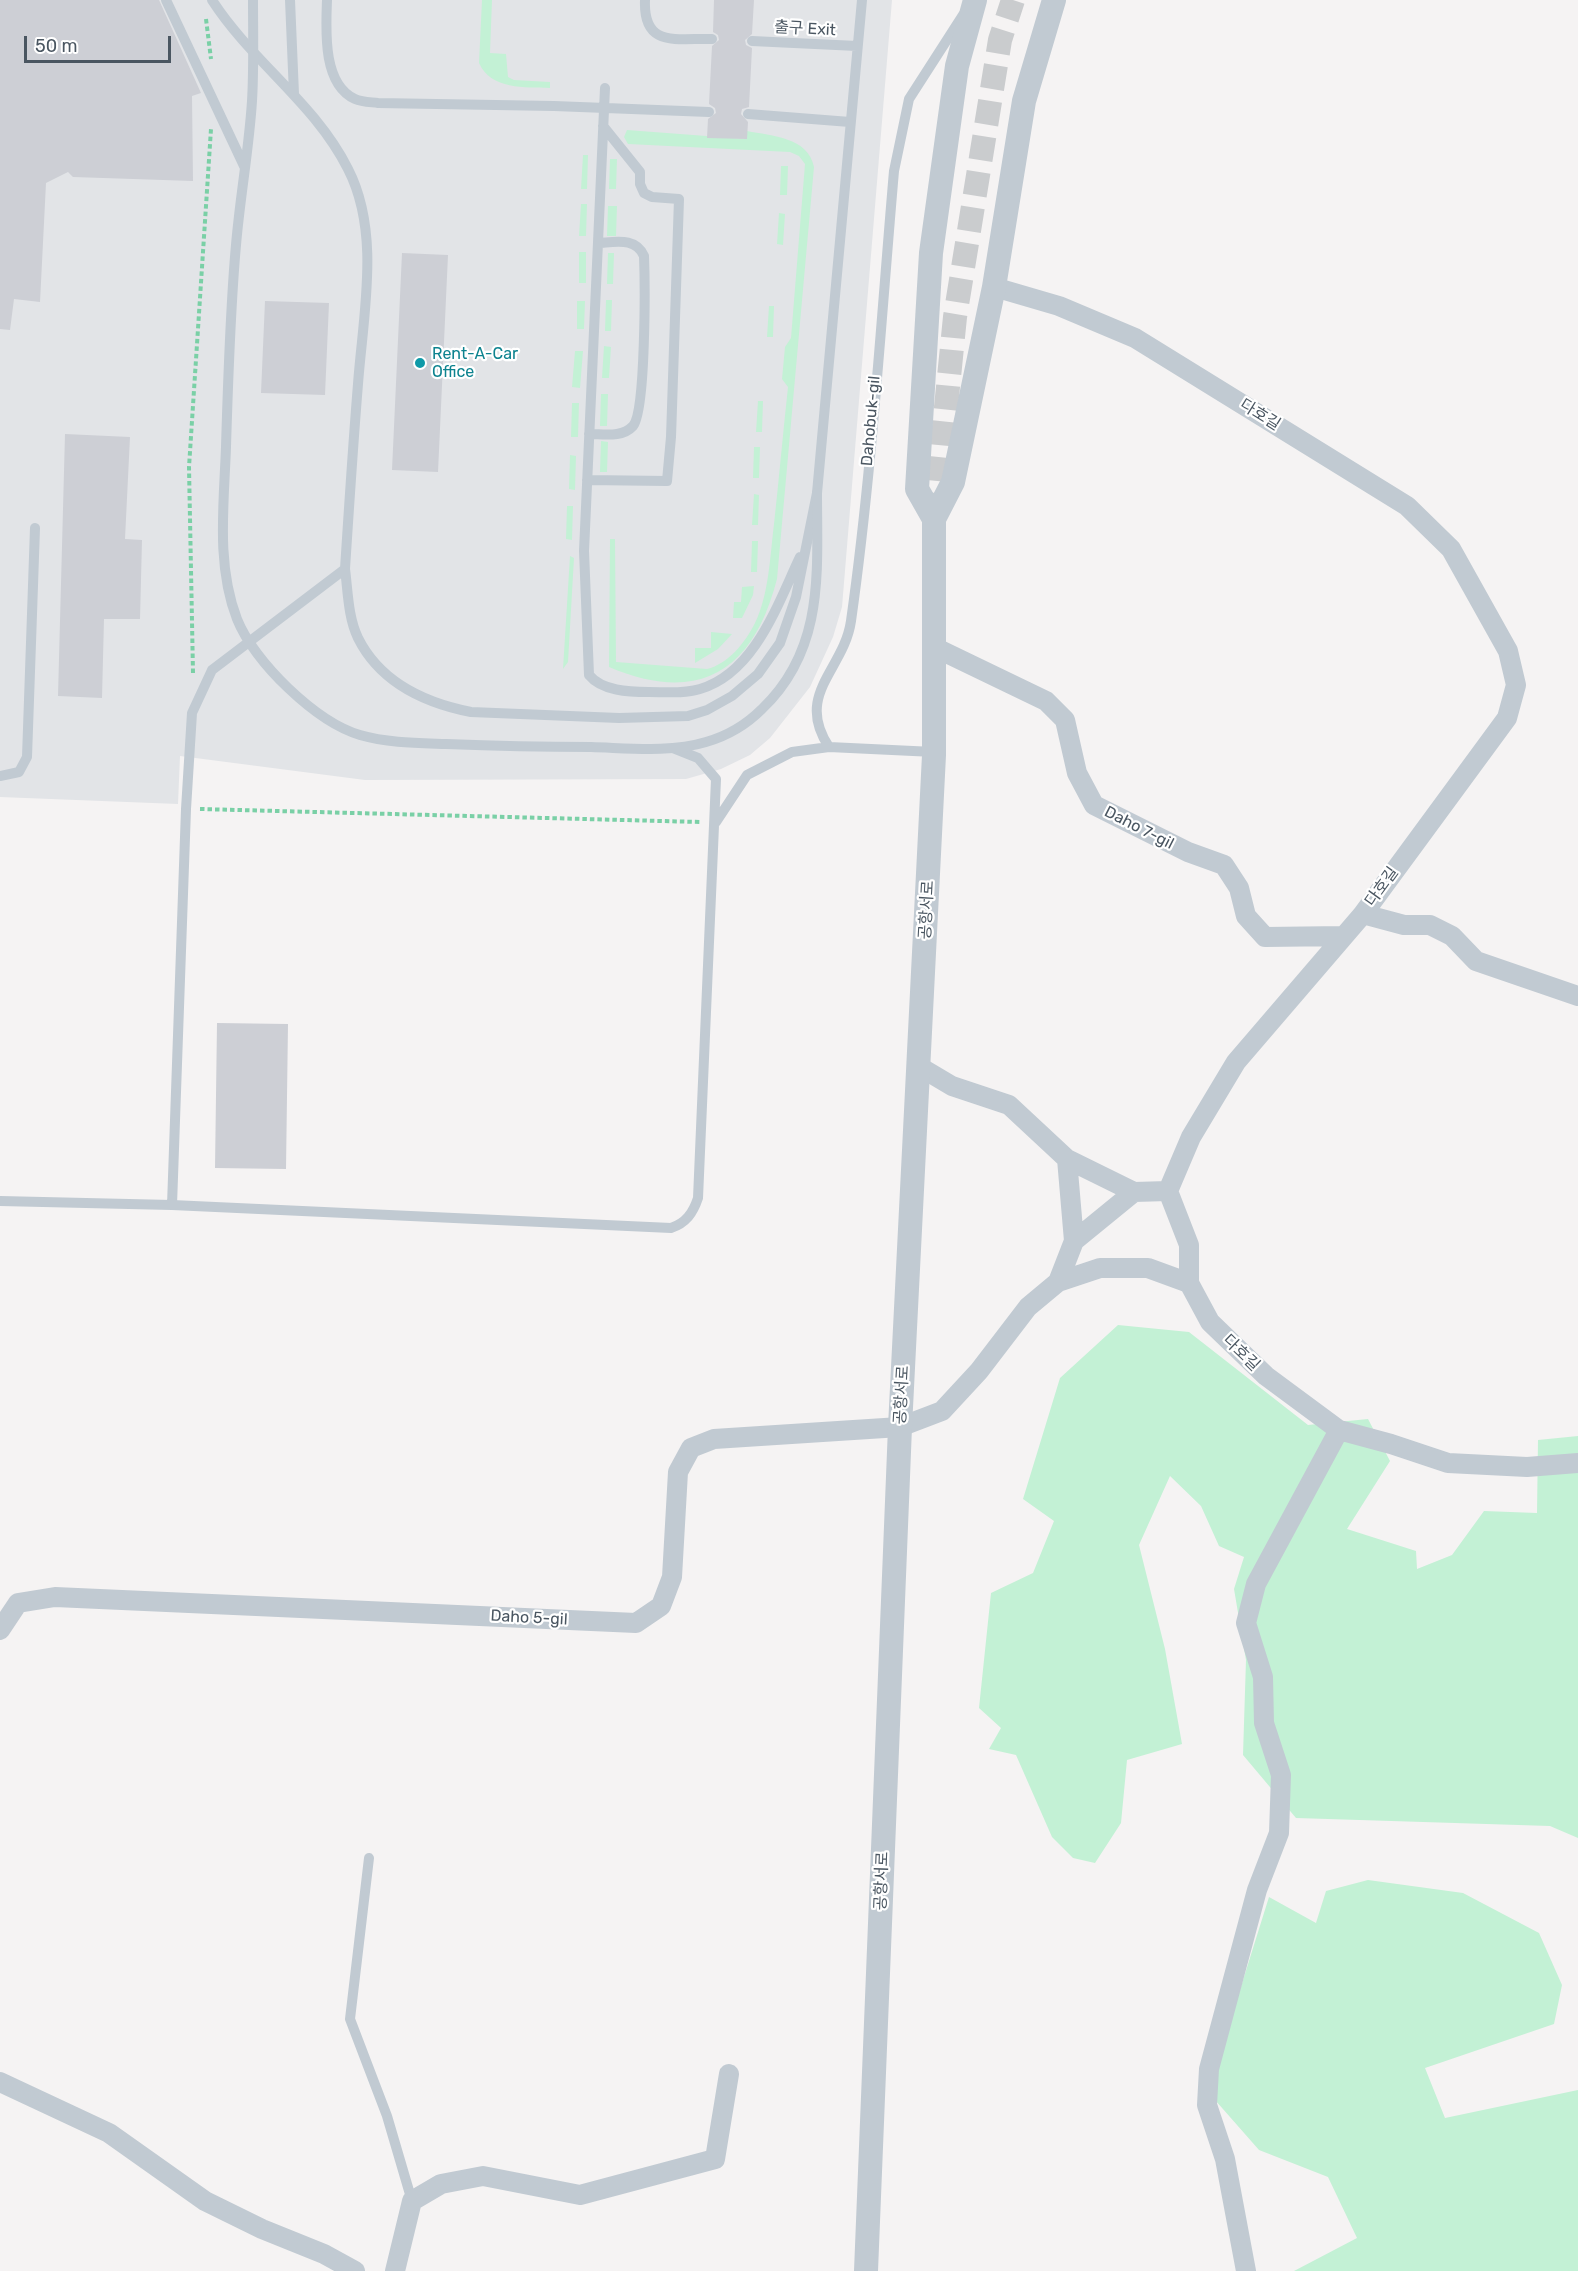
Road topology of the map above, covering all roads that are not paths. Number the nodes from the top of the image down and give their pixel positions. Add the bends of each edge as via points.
1 (166, 0) edge
2 (213, 0) edge
3 (253, 0) edge
4 (290, 0) edge
5 (327, 0) edge
6 (645, 0) edge
7 (862, 0) edge
8 (974, 0) edge
9 (1054, 0) edge
10 (712, 39) dead end
11 (752, 41) dead end
12 (857, 46) junction
13 (605, 88) dead end
14 (294, 93) junction
15 (603, 108) junction
16 (709, 112) dead end
17 (748, 114) dead end
18 (850, 122) junction
19 (603, 126) junction
20 (245, 168) junction
21 (598, 243) junction
22 (994, 287) junction
23 (589, 434) junction
24 (587, 480) junction
25 (817, 493) junction
26 (934, 519) junction
27 (35, 528) dead end
28 (807, 540) junction
29 (345, 569) junction
30 (934, 647) junction
31 (829, 747) junction
32 (673, 748) junction
33 (934, 752) junction
34 (0, 776) edge
35 (716, 823) junction
36 (1363, 914) junction
37 (1344, 936) junction
38 (1578, 996) edge
39 (920, 1067) junction
40 (1067, 1159) junction
41 (1168, 1191) junction
42 (1134, 1192) junction
43 (0, 1201) edge
44 (172, 1205) junction
45 (1074, 1241) junction
46 (1058, 1282) junction
47 (1189, 1282) junction
48 (900, 1427) junction
49 (1339, 1430) junction
50 (1578, 1463) edge
51 (0, 1630) edge
52 (369, 1858) dead end
53 (729, 2074) dead end
54 (0, 2082) edge
55 (412, 2201) junction
56 (355, 2271) edge
57 (395, 2271) edge
58 (866, 2271) edge
59 (1246, 2271) edge

1 - 20 lane, bridge
2 - 14 lane via 246,47
3 - 20 lane, bridge via 252,101
4 - 14 lane
5 - 15 lane via 329,59 341,88 357,100 378,104
6 - 10 lane via 646,21 653,32 666,37
7 - 12 lane
8 - 26 street via 957,66 931,253 917,489
8 - 31 lane, Dahobuk-gil via 909,99 896,161 850,625 815,707 819,732
9 - 22 street via 1024,101
11 - 12 lane, 출구 Exit
12 - 18 lane
13 - 15 lane
14 - 29 lane via 329,136 349,170 367,242
15 - 16 lane
15 - 19 lane
17 - 18 lane
18 - 25 lane
19 - 21 lane
19 - 24 lane via 640,172 644,193 679,199 671,437 667,482
20 - 32 lane, bridge via 228,355 225,583 238,623 273,675 330,722 360,735 396,742
21 - 23 lane
21 - 23 lane via 630,242 644,256 641,390 638,415 632,426 618,435
22 - 26 street via 953,482
22 - 36 street, 다호길 via 1059,306 1135,338 1407,506 1451,549 1508,651 1516,686 1507,718
23 - 24 lane
24 - 28 lane via 586,666 593,680 617,689 683,692 701,689 722,678 752,651 767,627
25 - 28 lane
25 - 32 lane, bridge via 817,594 812,626 787,681 765,707 728,734 705,743
26 - 30 street, 공항서로
27 - 34 lane via 27,757 19,772
28 - 29 lane via 796,597 780,643 758,674 732,696 688,716 471,712 423,699 382,669 358,637 351,618
29 - 44 lane via 212,670 192,713
30 - 33 street, 공항서로
30 - 37 street, Daho 7-gil via 1046,701 1065,720 1077,774 1094,805 1188,852 1224,865 1239,888 1246,916 1265,937
31 - 33 lane
31 - 35 lane via 792,752 747,775
32 - 35 lane via 698,758 716,779
33 - 39 street, 공항서로
35 - 44 lane via 698,1198 694,1211 681,1225
36 - 37 street, 다호길
36 - 38 street via 1404,925 1430,926 1452,936 1476,961
37 - 41 street, 다호길 via 1236,1062 1191,1137
39 - 40 street via 952,1086 1009,1105
39 - 48 street, 공항서로
40 - 42 street
40 - 45 street
41 - 42 street
41 - 47 street, 다호길 via 1189,1245
42 - 45 street
43 - 44 lane
45 - 46 street
46 - 47 street via 1100,1268 1148,1268
46 - 48 street, Daho 5-gil via 1028,1307 942,1411
47 - 49 street, 다호길 via 1210,1322 1266,1376
48 - 51 street, Daho 5-gil via 714,1439 691,1448 678,1472 672,1577 661,1606 636,1623 55,1597 18,1603
48 - 58 street, 공항서로
49 - 50 street, 다호길 via 1448,1463 1527,1467
49 - 59 street via 1256,1584 1246,1623 1263,1677 1264,1723 1281,1775 1280,1833 1257,1890 1209,2069 1207,2105 1226,2159
52 - 55 lane via 350,2019 387,2116
53 - 55 street via 715,2159 580,2195 483,2176 441,2184
54 - 56 street via 109,2133 205,2201
55 - 57 street

